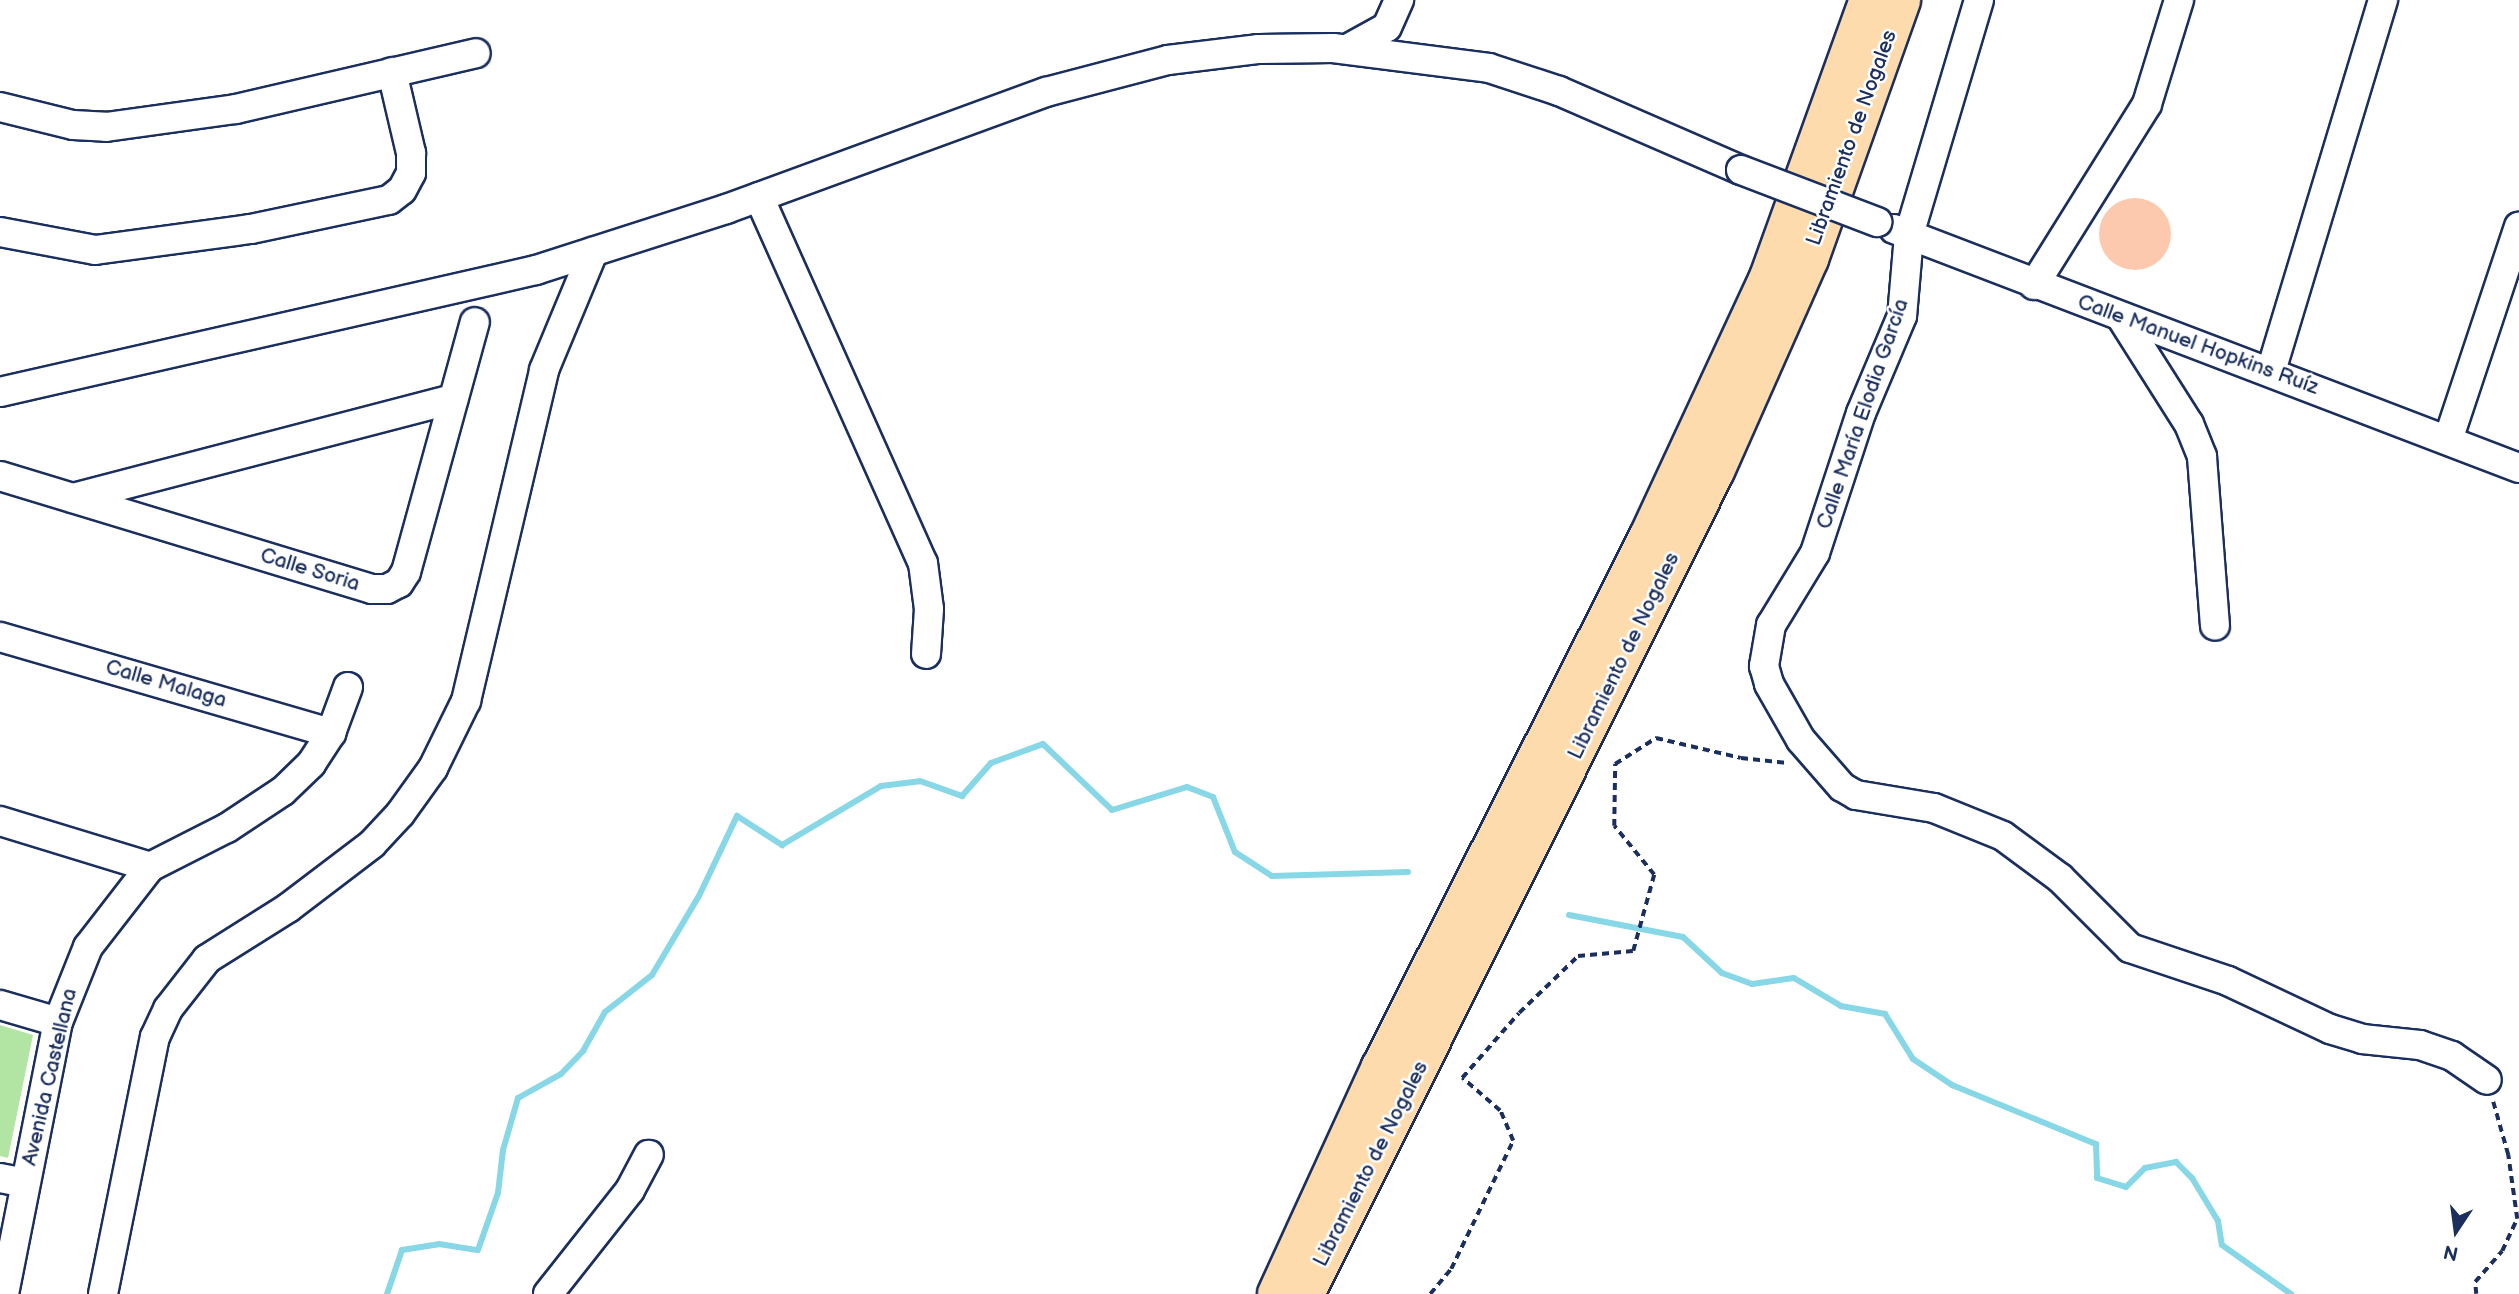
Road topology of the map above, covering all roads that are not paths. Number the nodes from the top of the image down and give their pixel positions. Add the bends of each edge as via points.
1 (1399, 0) edge
2 (1869, 0) edge
3 (1901, 0) edge
4 (1979, 0) edge
5 (2179, 0) edge
6 (2383, 0) edge
7 (1349, 48) junction
8 (476, 53) dead end
9 (392, 72) junction
10 (0, 107) edge
11 (759, 197) junction
12 (2519, 226) edge
13 (0, 233) edge
14 (1909, 235) junction
15 (593, 252) junction
16 (2034, 285) junction
17 (2121, 317) junction
18 (475, 322) dead end
19 (2271, 371) junction
20 (0, 392) edge
21 (453, 399) junction
22 (2448, 440) junction
23 (2519, 468) edge
24 (0, 476) edge
25 (73, 498) junction
26 (2215, 626) dead end
27 (0, 637) edge
28 (926, 654) dead end
29 (348, 687) dead end
30 (331, 733) junction
31 (0, 821) edge
32 (150, 867) junction
33 (0, 1005) edge
34 (58, 1022) junction
35 (1381, 1067) junction
36 (2487, 1080) road end
37 (649, 1155) dead end
38 (13, 1180) edge
39 (4, 1294) edge
40 (103, 1294) edge
41 (548, 1294) edge
42 (1257, 1294) edge
43 (1267, 1294) edge
44 (1277, 1294) edge
45 (1305, 1294) edge

1 - 7 street via 1387,27
2 - 35 highway, Libramiento de Nogales via 1768,280 1648,538
3 - 45 highway, Libramiento de Nogales via 1809,259 1714,471
4 - 14 street, Calle María Elodia García
5 - 16 street via 2147,104
6 - 19 street
7 - 11 street, Calle Manuel Hopkins Ruíz via 1259,49 1168,60 1046,92
7 - 14 street, Calle Manuel Hopkins Ruíz, bridge via 1489,68
8 - 9 street
9 - 10 street via 236,109 106,127 73,125
9 - 13 street via 411,163 402,190 389,200 251,229 95,250
11 - 15 street, Calle Manuel Hopkins Ruíz
11 - 28 street via 911,530 923,564 929,609
12 - 22 street
14 - 16 street, Calle Manuel Hopkins Ruíz
14 - 36 street, Calle María Elodia García via 1902,316 1861,413 1815,553 1771,625 1765,644 1769,684 1822,766 1856,795 1934,808 2003,836 2060,878 2130,948 2228,981 2330,1029 2362,1039 2420,1045 2452,1056
15 - 20 street, Calle Manuel Hopkins Ruíz via 536,270
15 - 40 street via 544,370 466,701 433,768 372,844 298,901 207,959 168,1009 155,1038
16 - 17 street, Calle Manuel Hopkins Ruíz
17 - 19 street, Calle Manuel Hopkins Ruíz
17 - 26 street via 2189,424 2202,457
18 - 21 street, Calle Soria
19 - 22 street, Calle Manuel Hopkins Ruíz
21 - 25 street
21 - 25 street, Calle Soria via 406,572 399,583 387,589 372,589
22 - 23 street, Calle Manuel Hopkins Ruíz
24 - 25 street, Calle Soria
27 - 30 street, Calle Malaga
29 - 30 street, Avenida Castellana
30 - 32 street, Avenida Castellana via 311,764 282,791 227,828
31 - 32 street
32 - 34 street, Avenida Castellana via 88,947
33 - 34 street
34 - 38 street, Avenida Castellana
35 - 42 highway
35 - 43 highway
35 - 44 highway, Libramiento de Nogales
37 - 41 street via 630,1190
38 - 39 street, Avenida Castellana

